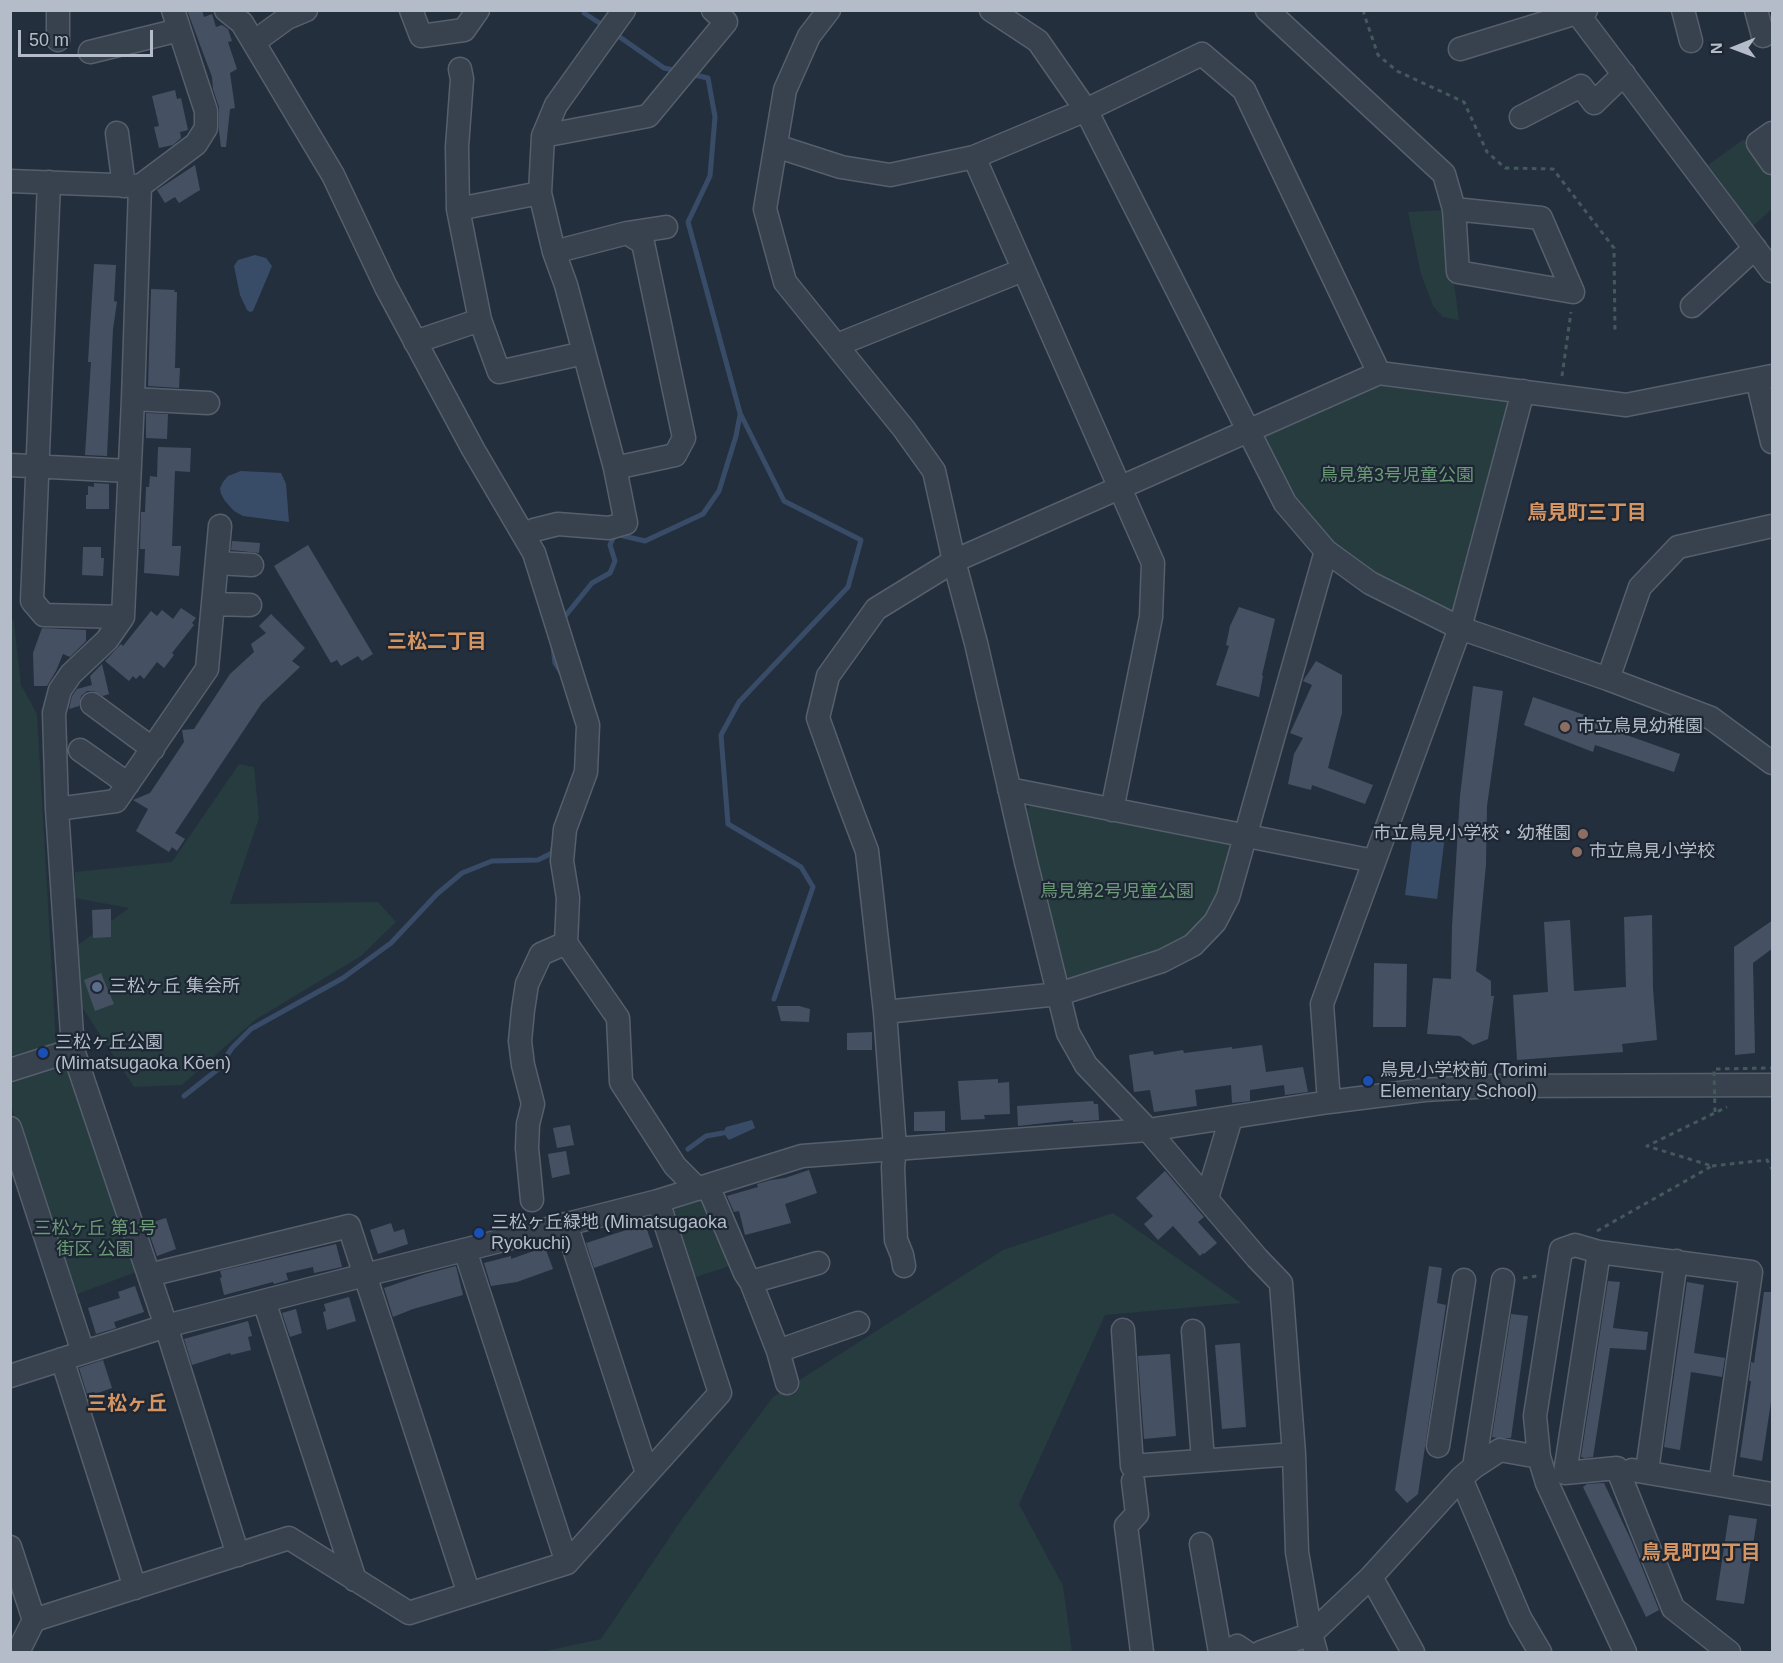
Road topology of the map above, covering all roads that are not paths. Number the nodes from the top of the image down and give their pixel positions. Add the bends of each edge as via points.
1 (58, 10) edge
2 (306, 10) edge
3 (411, 10) edge
4 (478, 10) edge
5 (624, 10) edge
6 (713, 10) edge
7 (829, 10) edge
8 (991, 10) edge
9 (1267, 10) edge
10 (1683, 10) edge
11 (1756, 10) edge
12 (1580, 11) edge
13 (176, 20) edge
14 (242, 21) edge
15 (1763, 36) dead end
16 (58, 40) dead end
17 (1691, 41) dead end
18 (1460, 49) dead end
19 (90, 52) dead end
20 (460, 69) dead end
21 (1624, 74) junction
22 (1086, 110) junction
23 (1521, 117) dead end
24 (117, 133) dead end
25 (1773, 133) edge
26 (543, 136) junction
27 (776, 146) junction
28 (974, 157) junction
29 (1773, 163) edge
30 (10, 181) edge
31 (48, 182) junction
32 (132, 186) junction
33 (540, 193) junction
34 (458, 209) junction
35 (1454, 209) junction
36 (666, 227) dead end
37 (627, 233) junction
38 (1755, 248) junction
39 (554, 252) junction
40 (1023, 270) junction
41 (1773, 271) edge
42 (1692, 306) dead end
43 (480, 320) junction
44 (416, 342) junction
45 (837, 345) junction
46 (584, 353) junction
47 (1379, 373) junction
48 (1765, 377) edge
49 (1523, 391) junction
50 (133, 399) junction
51 (208, 403) dead end
52 (1248, 432) junction
53 (1773, 442) edge
54 (10, 465) edge
55 (38, 466) junction
56 (615, 468) junction
57 (129, 471) junction
58 (1119, 488) junction
59 (220, 526) dead end
60 (1773, 526) edge
61 (523, 534) junction
62 (1326, 551) junction
63 (954, 561) junction
64 (217, 563) junction
65 (252, 566) dead end
66 (213, 604) junction
67 (250, 605) dead end
68 (123, 617) junction
69 (1460, 628) junction
70 (1608, 679) junction
71 (92, 704) dead end
72 (153, 749) junction
73 (80, 750) dead end
74 (1773, 763) edge
75 (128, 784) junction
76 (1009, 789) junction
77 (57, 809) junction
78 (1112, 810) junction
79 (1246, 837) junction
80 (1374, 861) junction
81 (566, 943) junction
82 (1059, 994) junction
83 (885, 1012) junction
84 (73, 1050) junction
85 (10, 1070) edge
86 (1773, 1084) edge
87 (1329, 1102) junction
88 (1231, 1118) junction
89 (10, 1128) edge
90 (1148, 1130) junction
91 (895, 1148) junction
92 (703, 1187) junction
93 (1207, 1198) junction
94 (532, 1200) dead end
95 (658, 1202) junction
96 (566, 1224) junction
97 (1595, 1243) junction
98 (465, 1250) junction
99 (1676, 1261) junction
100 (818, 1263) dead end
101 (904, 1266) dead end
102 (149, 1275) junction
103 (365, 1275) junction
104 (1464, 1280) dead end
105 (1503, 1280) dead end
106 (751, 1282) junction
107 (264, 1301) junction
108 (1457, 1322) junction
109 (858, 1323) dead end
110 (166, 1326) junction
111 (1496, 1326) junction
112 (1123, 1330) dead end
113 (1193, 1331) dead end
114 (777, 1351) junction
115 (72, 1355) junction
116 (10, 1376) edge
117 (787, 1383) dead end
118 (1443, 1414) junction
119 (1482, 1419) junction
120 (1438, 1446) dead end
121 (1294, 1454) junction
122 (1539, 1457) junction
123 (1203, 1460) junction
124 (1617, 1468) junction
125 (1647, 1472) junction
126 (647, 1473) junction
127 (1467, 1473) junction
128 (1556, 1478) junction
129 (1133, 1481) dead end
130 (1720, 1485) junction
131 (1773, 1494) edge
132 (1201, 1544) dead end
133 (10, 1547) edge
134 (238, 1555) junction
135 (567, 1563) junction
136 (1371, 1577) junction
137 (355, 1580) junction
138 (135, 1588) junction
139 (469, 1594) junction
140 (34, 1620) junction
141 (1313, 1643) edge
142 (18, 1653) edge
143 (1142, 1653) edge
144 (1220, 1653) edge
145 (1226, 1653) edge
146 (1246, 1653) edge
147 (1261, 1653) edge
148 (1413, 1653) edge
149 (1540, 1653) edge
150 (1625, 1653) edge
151 (1729, 1653) edge

1 - 16 street
2 - 14 street via 287,18
3 - 4 street via 421,36 464,30
5 - 26 street via 556,105
6 - 26 street via 726,22 648,116
7 - 27 street via 809,36 785,90
8 - 22 street via 1038,41
9 - 35 street via 1444,174
10 - 17 street
11 - 15 street
12 - 18 street
12 - 21 street
13 - 19 street
13 - 32 street via 206,111 206,128 196,144
14 - 44 street via 333,174
20 - 34 street
21 - 23 street via 1594,103 1581,86
21 - 38 street
22 - 28 street
22 - 47 street via 1202,54 1245,90
22 - 52 street
24 - 32 street
25 - 29 street via 1758,144
26 - 33 street
27 - 28 street via 841,167 890,175
27 - 45 street via 765,208 785,282
28 - 40 street
30 - 31 street
31 - 32 street
31 - 55 street
32 - 50 street
33 - 34 street
33 - 39 street
34 - 43 street
35 - 35 street via 1540,218 1573,292 1458,272
36 - 37 street
37 - 39 street
37 - 56 street via 643,243 684,438 675,455
38 - 41 street
38 - 42 street
39 - 46 street
40 - 45 street
40 - 58 street
43 - 44 street
43 - 46 street via 499,372
44 - 61 street
45 - 63 street via 934,471
46 - 56 street
47 - 49 street
47 - 52 street
48 - 49 street via 1626,405
48 - 53 street
49 - 69 street
50 - 51 street
50 - 57 street
52 - 58 street
52 - 62 street via 1285,503
54 - 55 street
55 - 57 street
55 - 68 street via 32,601 44,615
56 - 61 street via 626,523 609,528 558,524
57 - 68 street
58 - 63 street
58 - 78 street via 1153,563 1151,618
59 - 64 street
60 - 70 street via 1678,547 1640,587
61 - 81 street via 534,553 588,725 586,772 566,829 562,861 568,898
62 - 69 street via 1370,583
62 - 79 street
63 - 76 street
63 - 83 street via 876,609 828,676 818,718 867,851
64 - 65 street
64 - 66 street
66 - 67 street
66 - 72 street via 207,669
68 - 77 street via 60,690 54,713
69 - 70 street
69 - 80 street
70 - 74 street via 1711,718
71 - 72 street
72 - 75 street
73 - 75 street
75 - 77 street via 116,801
76 - 78 street
76 - 82 street
77 - 84 street
78 - 79 street
79 - 80 street
79 - 82 street via 1228,897 1215,922 1193,945 1162,961
80 - 87 street via 1322,1004
81 - 92 street via 618,1018 621,1082 675,1166
81 - 94 street via 542,954 527,984 523,1010 520,1041 533,1104 527,1148
82 - 83 street
82 - 90 street via 1068,1033 1086,1065
83 - 91 street
84 - 85 street
84 - 102 street
86 - 87 street via 1493,1086
87 - 88 street
88 - 90 street
88 - 93 street
89 - 115 street
90 - 91 street
90 - 93 street
91 - 92 street via 802,1156
91 - 101 street via 896,1240
92 - 95 street
92 - 106 street
93 - 121 street via 1281,1283
95 - 96 street
95 - 126 street via 720,1393
96 - 98 street
96 - 126 street
97 - 99 street
97 - 122 street via 1561,1250 1535,1416
97 - 128 street
98 - 103 street
98 - 135 street
99 - 125 street
99 - 130 street via 1751,1272
100 - 106 street
102 - 103 street via 349,1226
102 - 110 street
103 - 107 street
103 - 139 street
104 - 108 street
105 - 111 street
106 - 114 street
107 - 110 street
107 - 137 street
108 - 111 street
108 - 118 street
109 - 114 street
110 - 115 street
110 - 134 street
111 - 119 street
112 - 123 street via 1132,1466
113 - 123 street
114 - 117 street
115 - 116 street
115 - 138 street
118 - 119 street
118 - 120 street
119 - 127 street
121 - 123 street
121 - 141 street via 1297,1552
122 - 127 street via 1500,1450
122 - 128 street
124 - 125 street
124 - 128 street
124 - 151 street via 1673,1608
125 - 130 street
126 - 135 street
127 - 136 street
127 - 149 street via 1520,1618
128 - 150 street
129 - 143 street via 1137,1514 1126,1526
130 - 131 street
132 - 144 street
133 - 140 street
134 - 137 street via 289,1538
134 - 138 street
135 - 139 street
136 - 141 street
136 - 148 street
137 - 139 street via 409,1613
138 - 140 street
140 - 142 street
141 - 147 street
145 - 146 street via 1237,1646

